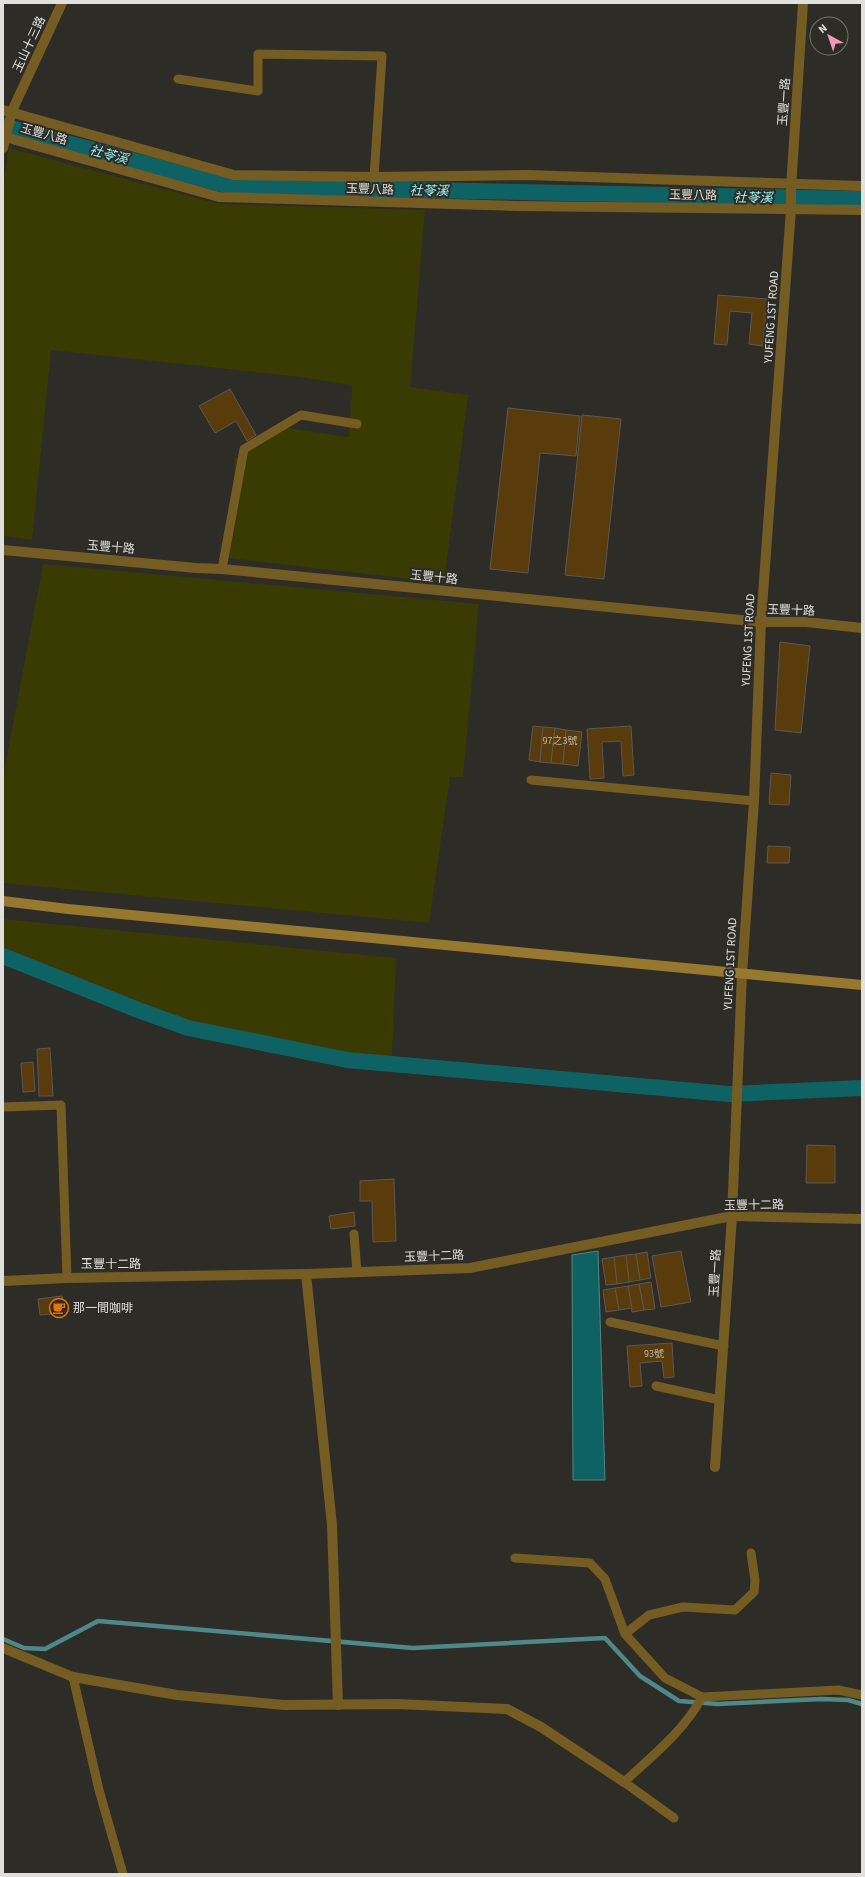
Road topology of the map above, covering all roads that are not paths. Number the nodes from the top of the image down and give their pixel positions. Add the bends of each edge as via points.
1 (62, 3) edge
2 (803, 3) edge
3 (178, 79) dead end
4 (9, 113) edge
5 (6, 135) junction
6 (3, 148) edge
7 (374, 177) junction
8 (791, 186) junction
9 (862, 186) edge
10 (791, 206) junction
11 (862, 210) edge
12 (357, 424) dead end
13 (3, 550) edge
14 (222, 569) junction
15 (762, 622) junction
16 (862, 628) edge
17 (531, 780) dead end
18 (754, 801) junction
19 (3, 901) edge
20 (742, 974) junction
21 (862, 985) edge
22 (738, 1080) joint
23 (3, 1107) edge
24 (732, 1216) junction
25 (862, 1219) edge
26 (354, 1234) dead end
27 (357, 1272) junction
28 (306, 1274) junction
29 (67, 1278) junction
30 (3, 1281) edge
31 (610, 1322) dead end
32 (724, 1346) junction
33 (656, 1386) dead end
34 (720, 1400) junction
35 (715, 1467) dead end
36 (751, 1553) dead end
37 (515, 1558) dead end
38 (624, 1634) junction
39 (3, 1648) edge
40 (73, 1677) junction
41 (862, 1695) edge
42 (702, 1697) junction
43 (338, 1704) junction
44 (624, 1782) junction
45 (674, 1818) dead end
46 (124, 1874) edge

1 - 4 street, 玉山十三路
2 - 8 street, 玉豐一路
3 - 7 lane via 258,91 258,54 382,56
4 - 5 street, 玉山十三路
4 - 7 street via 234,175
5 - 6 street, 玉山十三路
5 - 10 street, 玉豐八路 via 219,197 517,206
7 - 8 street via 527,175
8 - 9 street
8 - 10 street, 玉豐一路
10 - 11 street, 玉豐八路
10 - 15 street, YUFENG 1ST ROAD
12 - 14 lane via 301,415 244,448
13 - 14 street, 玉豐十路
14 - 15 street, 玉豐十路
15 - 16 street, 玉豐十路 via 806,622
15 - 18 street, YUFENG 1ST ROAD
17 - 18 lane
18 - 20 street, YUFENG 1ST ROAD
19 - 20 main road
20 - 21 main road
20 - 22 street, YUFENG 1ST ROAD
22 - 24 street, 玉豐一路
23 - 29 lane via 61,1105
24 - 25 street, 玉豐十二路
24 - 27 street, 玉豐十二路 via 470,1268
24 - 32 street, 玉豐一路
26 - 27 lane
27 - 28 street, 玉豐十二路
28 - 29 street, 玉豐十二路
28 - 43 street via 332,1525
29 - 30 street, 玉豐十二路
31 - 32 lane
32 - 34 street, 玉豐一路
33 - 34 lane
34 - 35 street, 玉豐一路
36 - 38 lane via 754,1592 735,1610 683,1607 649,1615
37 - 38 lane via 590,1563 605,1579
38 - 42 lane via 665,1678
39 - 40 street
40 - 43 street via 177,1695 284,1705
40 - 46 lane via 99,1790
41 - 42 lane via 838,1690
42 - 44 lane via 694,1712
43 - 44 street via 506,1709 541,1727
44 - 45 lane

